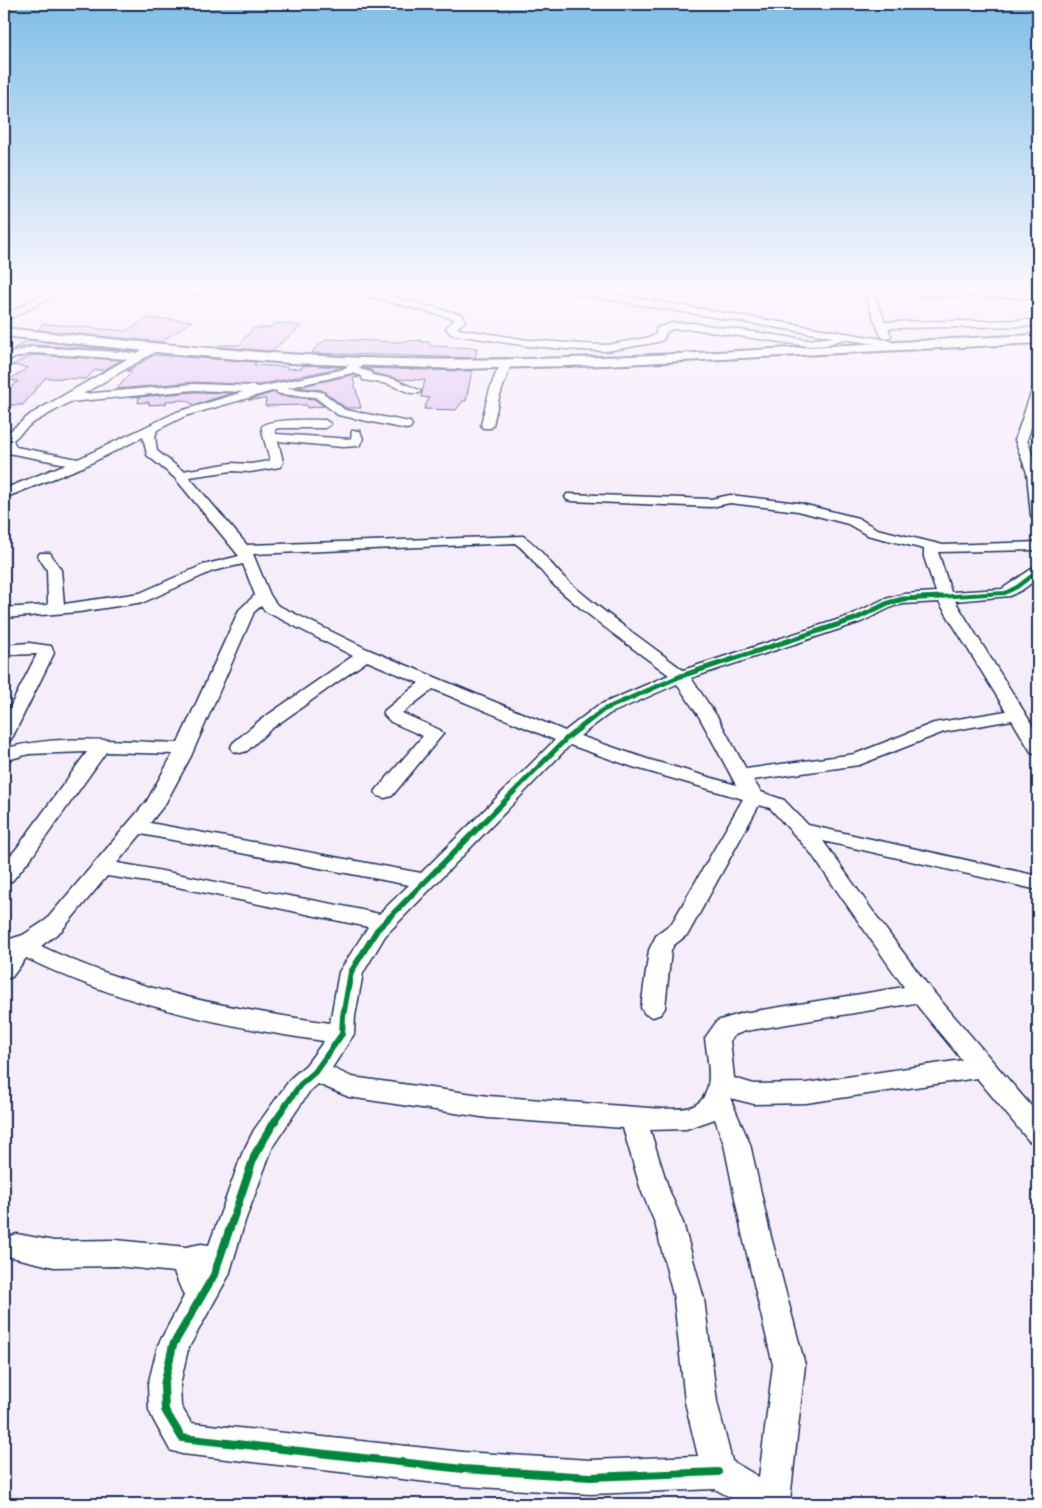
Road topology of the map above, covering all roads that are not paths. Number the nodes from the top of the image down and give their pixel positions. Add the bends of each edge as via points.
1 (133, 358) edge
2 (275, 358) edge
3 (636, 358) edge
4 (506, 364) junction
5 (355, 366) junction
6 (262, 390) junction
7 (1038, 390) edge
8 (415, 391) dead end
9 (68, 398) junction
10 (325, 424) dead end
11 (406, 425) dead end
12 (487, 425) dead end
13 (152, 428) junction
14 (1032, 430) edge
15 (356, 434) dead end
16 (269, 437) junction
17 (80, 463) junction
18 (180, 475) junction
19 (4, 494) edge
20 (572, 497) dead end
21 (1038, 516) edge
22 (931, 546) junction
23 (1038, 546) edge
24 (246, 555) junction
25 (45, 556) dead end
26 (1038, 572) edge
27 (263, 596) junction
28 (945, 597) junction
29 (56, 609) junction
30 (4, 613) edge
31 (4, 650) edge
32 (365, 655) junction
33 (681, 676) junction
34 (431, 682) junction
35 (1018, 714) junction
36 (4, 736) edge
37 (567, 738) junction
38 (102, 746) junction
39 (240, 747) dead end
40 (1038, 748) edge
41 (185, 749) junction
42 (4, 755) edge
43 (740, 776) junction
44 (385, 792) dead end
45 (754, 796) junction
46 (135, 828) junction
47 (802, 830) junction
48 (102, 868) junction
49 (4, 876) edge
50 (424, 882) junction
51 (1038, 883) edge
52 (384, 923) junction
53 (13, 948) edge
54 (4, 972) edge
55 (921, 993) junction
56 (653, 1008) dead end
57 (342, 1034) junction
58 (983, 1067) junction
59 (315, 1072) junction
60 (719, 1093) junction
61 (632, 1118) junction
62 (1038, 1133) edge
63 (17, 1247) dead end
64 (186, 1260) junction
65 (218, 1261) junction
66 (200, 1296) junction
67 (718, 1472) junction
68 (774, 1504) edge

1 - 9 street
2 - 5 main road
3 - 4 main road
4 - 5 main road
4 - 12 street via 492,398
5 - 6 street
5 - 8 street via 368,378 390,381
6 - 9 street via 205,387
6 - 11 street via 318,394 335,411
6 - 13 street via 181,414
7 - 14 street
9 - 17 street via 27,423 7,440 8,446 12,450
10 - 16 street via 271,425 268,427
13 - 17 street
13 - 18 street via 149,449
14 - 21 street via 1022,440 1034,473
15 - 16 street via 356,443
16 - 18 street via 275,464
17 - 19 street
18 - 24 street
20 - 22 street via 711,503 730,499 775,503 853,521 872,532
22 - 23 street via 953,549
22 - 28 street via 931,557
24 - 27 street
24 - 29 street via 144,597
24 - 33 street via 518,539 530,547 555,578 588,607
25 - 29 street via 54,570
26 - 28 street via 1018,588 1005,593
27 - 32 street via 272,608
27 - 41 street via 248,610
28 - 33 street via 888,603 855,619
28 - 35 street
29 - 30 street
31 - 36 street via 29,648 45,650 46,653
32 - 34 street
32 - 39 street via 264,725
33 - 37 street via 603,710
33 - 43 street via 709,718
34 - 37 street
34 - 44 street via 393,711 397,718 433,732 434,736
35 - 40 street
35 - 43 street via 940,727 859,759
37 - 45 street via 640,764
37 - 50 street
38 - 41 street
38 - 42 street via 28,748
38 - 49 street
41 - 46 street via 154,804
43 - 45 street
45 - 47 street via 777,804
45 - 56 street via 680,928 665,940 660,950
46 - 48 street
46 - 50 street
47 - 51 street
47 - 55 street
48 - 52 street via 168,878
48 - 53 street via 39,939
50 - 52 street
52 - 57 street via 351,972
53 - 54 street
53 - 57 street via 146,996 271,1025
55 - 58 street
55 - 60 street via 743,1022 726,1028 717,1038
57 - 59 street
58 - 60 street via 806,1093
58 - 62 street
59 - 61 street via 349,1087 488,1107
59 - 65 street via 300,1085 255,1154
60 - 61 street via 712,1108 692,1118
60 - 68 street via 737,1144 789,1364
61 - 67 street via 669,1223 689,1299 701,1402
63 - 64 street via 54,1254 116,1253
64 - 65 street via 201,1257
64 - 66 street
65 - 66 street via 214,1275
66 - 67 street via 173,1345 164,1385 165,1410 182,1438 463,1469 590,1477
67 - 68 street

